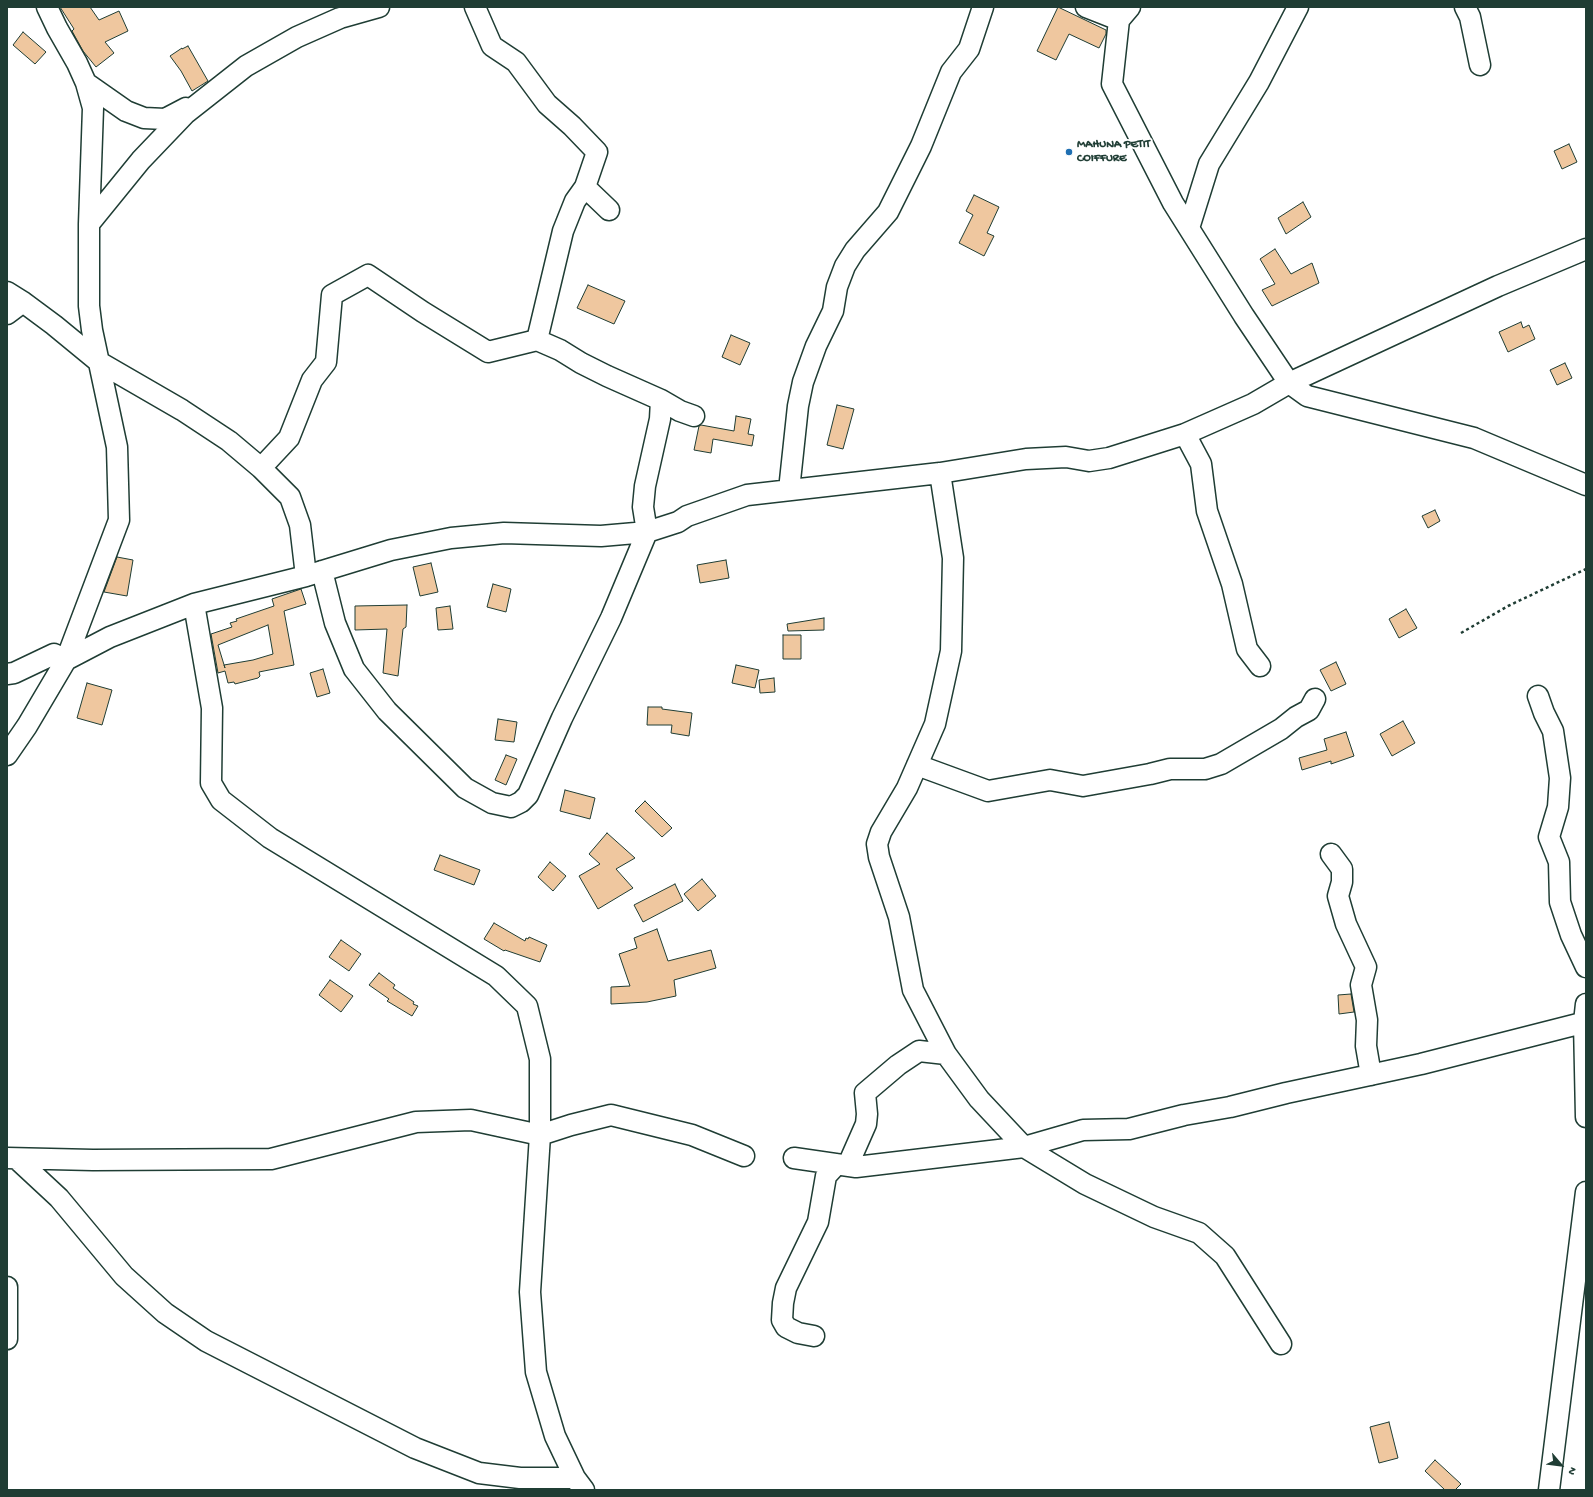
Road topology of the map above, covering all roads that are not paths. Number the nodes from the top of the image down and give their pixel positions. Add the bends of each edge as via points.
1 (47, 7) edge
2 (379, 7) edge
3 (475, 7) edge
4 (983, 7) edge
5 (1086, 7) edge
6 (1298, 7) edge
7 (1465, 7) edge
8 (1124, 13) edge
9 (1480, 65) dead end
10 (86, 83) junction
11 (209, 96) junction
12 (584, 187) junction
13 (609, 210) dead end
14 (89, 224) junction
15 (1189, 228) junction
16 (1586, 249) edge
17 (15, 297) edge
18 (7, 314) edge
19 (537, 340) junction
20 (98, 362) junction
21 (1289, 382) junction
22 (661, 400) junction
23 (694, 416) dead end
24 (1185, 434) junction
25 (261, 468) junction
26 (940, 473) junction
27 (1586, 485) edge
28 (789, 490) junction
29 (647, 532) junction
30 (314, 573) junction
31 (194, 604) junction
32 (66, 660) junction
33 (1260, 666) dead end
34 (7, 674) edge
35 (1538, 696) dead end
36 (1315, 699) dead end
37 (7, 755) edge
38 (917, 765) junction
39 (1331, 854) dead end
40 (1586, 967) edge
41 (1585, 1016) edge
42 (946, 1054) junction
43 (1371, 1074) junction
44 (1586, 1117) edge
45 (540, 1135) junction
46 (1024, 1147) junction
47 (744, 1156) dead end
48 (12, 1158) edge
49 (794, 1158) dead end
50 (837, 1164) junction
51 (856, 1167) junction
52 (1586, 1192) edge
53 (7, 1288) edge
54 (814, 1336) dead end
55 (7, 1339) edge
56 (1281, 1344) dead end
57 (579, 1484) edge
58 (1549, 1490) edge

1 - 10 street
2 - 11 street via 340,18 296,37 246,66
3 - 12 street via 492,46 516,62 547,104 597,152
4 - 28 street via 969,49 951,72 921,146 888,212 855,250 845,266 837,287 833,311 816,346 803,382
5 - 8 street
6 - 15 street via 1259,82 1209,164
7 - 9 street via 1470,17
8 - 15 street via 1112,84 1173,203
10 - 11 street via 126,111 144,118 165,119
10 - 14 street via 93,108
11 - 14 street via 185,114 141,160
12 - 13 street
12 - 19 street via 575,201 563,231
14 - 20 street via 89,306
15 - 21 street
16 - 21 street via 1498,286
17 - 18 street
17 - 20 street
19 - 22 street via 582,364
19 - 25 street via 488,352 368,275 332,295 326,362 312,380 289,438
20 - 25 street via 182,410 229,441
20 - 32 street via 118,448 119,520
21 - 24 street via 1253,404
21 - 27 street via 1307,396 1474,438
22 - 23 street
22 - 29 street via 660,419 645,486 643,507
24 - 26 street via 1109,458 1026,459
24 - 33 street via 1201,464 1207,511 1232,584 1246,649
25 - 30 street via 290,497
26 - 28 street
26 - 38 street via 953,558 951,651 935,724
28 - 29 street via 747,495
29 - 30 street via 601,536 504,533 451,538 391,550
29 - 30 street via 611,618 528,794 522,802 511,807 492,803 465,788 387,711 354,670
30 - 31 street
31 - 32 street via 110,637
31 - 45 street via 212,708 211,783 221,800 270,838 496,976 527,1006 540,1059
32 - 34 street via 54,654
32 - 37 street
35 - 40 street via 1553,731 1560,778 1558,807 1549,837 1559,862 1560,902 1571,935
36 - 38 street via 1309,710 1281,729 1221,764 1205,769 1170,769 1082,786 1050,780 988,791
38 - 42 street via 877,844 899,917 914,990
39 - 43 street via 1342,869 1338,896 1346,924 1366,967 1360,985
41 - 43 street via 1421,1064
41 - 44 street
42 - 46 street via 979,1099
42 - 51 street via 919,1051 865,1093 866,1124 851,1158
43 - 46 street via 1129,1129 1083,1130
45 - 47 street via 611,1115 692,1135
45 - 48 street via 471,1120 416,1122 270,1159
45 - 57 street via 530,1292 536,1372 556,1436
46 - 51 street
46 - 56 street via 1085,1184 1154,1217 1199,1233 1225,1256
48 - 57 street via 59,1198 124,1276 166,1313 206,1341 415,1448 479,1473
49 - 50 street
50 - 51 street
50 - 54 street via 826,1176 818,1222 786,1288 783,1303 782,1320 786,1326 798,1333
52 - 58 street
53 - 55 street

